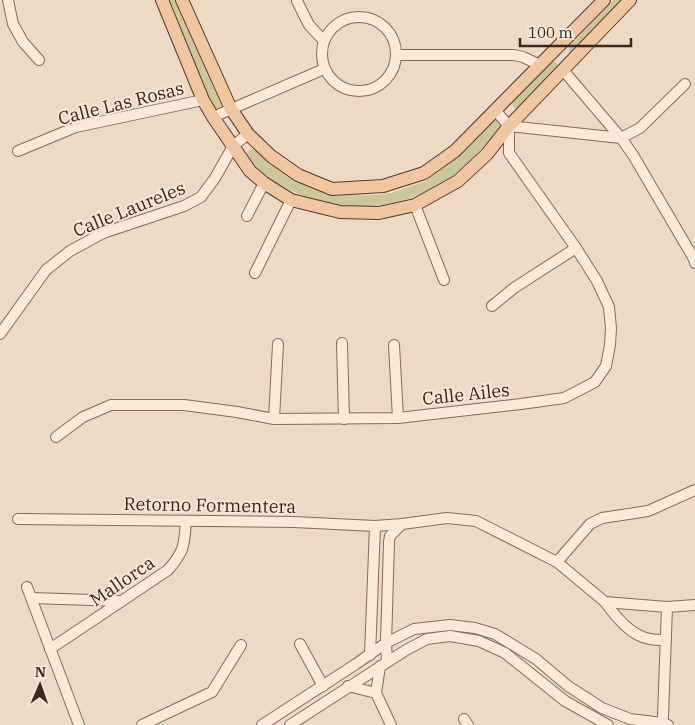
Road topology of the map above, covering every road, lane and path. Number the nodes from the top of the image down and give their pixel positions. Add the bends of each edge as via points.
1 (8, 0) edge
2 (162, 0) edge
3 (182, 0) edge
4 (604, 0) edge
5 (630, 0) edge
6 (297, 1) edge
7 (323, 40) junction
8 (558, 47) junction
9 (396, 55) junction
10 (39, 60) dead end
11 (572, 60) junction
12 (540, 65) junction
13 (324, 69) junction
14 (563, 70) junction
15 (685, 84) dead end
16 (203, 100) junction
17 (231, 109) junction
18 (495, 110) junction
19 (213, 116) junction
20 (509, 126) junction
21 (248, 134) junction
22 (621, 138) junction
23 (233, 146) junction
24 (18, 151) dead end
25 (264, 183) junction
26 (291, 200) junction
27 (415, 205) junction
28 (247, 216) dead end
29 (576, 248) junction
30 (695, 263) edge
31 (255, 273) dead end
32 (444, 280) dead end
33 (492, 306) dead end
34 (0, 334) edge
35 (342, 343) dead end
36 (278, 344) dead end
37 (394, 345) dead end
38 (398, 418) junction
39 (274, 419) junction
40 (344, 419) junction
41 (56, 437) dead end
42 (695, 490) edge
43 (18, 519) dead end
44 (186, 521) junction
45 (402, 524) junction
46 (374, 531) junction
47 (390, 536) junction
48 (558, 562) junction
49 (27, 587) dead end
50 (32, 598) junction
51 (122, 601) junction
52 (605, 602) junction
53 (695, 604) edge
54 (667, 607) junction
55 (666, 640) junction
56 (386, 643) junction
57 (300, 644) dead end
58 (240, 645) dead end
59 (50, 649) junction
60 (370, 655) junction
61 (356, 664) junction
62 (383, 664) junction
63 (364, 676) junction
64 (322, 686) junction
65 (348, 686) junction
66 (376, 693) junction
67 (665, 724) edge
68 (79, 725) edge
69 (142, 725) edge
70 (262, 725) edge
71 (290, 725) edge
72 (391, 725) edge
73 (608, 725) edge

1 - 10 street via 13,24
2 - 16 main road
3 - 17 main road
4 - 8 main road
5 - 11 main road
6 - 7 street
7 - 9 street via 341,21 362,16 383,25 395,44
7 - 13 street via 321,59
8 - 11 main road
8 - 12 main road
9 - 12 street via 514,55
9 - 13 street via 389,76 372,89 350,90 339,86
11 - 14 main road
12 - 18 main road
13 - 17 street
14 - 20 main road
14 - 22 street
15 - 22 street via 640,128
16 - 19 main road
16 - 24 street, Calle Las Rosas via 76,127
17 - 19 street
17 - 21 main road
18 - 20 street
18 - 21 main road via 455,151 424,173 383,186 332,189 298,175
19 - 23 main road
20 - 22 street
20 - 27 main road via 488,154 458,181
20 - 29 street, Calle Ailes via 509,153
21 - 23 street, Calle Laureles
22 - 30 street
23 - 25 main road
23 - 34 street, Calle Laureles via 201,197 184,206 103,233 70,251 46,270
25 - 26 main road
25 - 28 street
26 - 27 main road via 340,212 379,212
26 - 31 street
27 - 32 street
29 - 33 street
29 - 38 street, Calle Ailes via 609,306 610,345 606,366 595,382 564,398
35 - 40 street
36 - 39 street
37 - 38 street
38 - 40 street, Calle Ailes
39 - 40 street, Calle Ailes
39 - 41 street, Calle Ailes via 184,405 111,405 83,417
42 - 48 street via 648,511 602,518 590,524
43 - 44 street, Retorno Formentera
44 - 46 street, Retorno Formentera via 294,522
44 - 51 street, Mallorca via 184,547 178,558 168,570
45 - 46 street, Retorno Formentera
45 - 47 street
45 - 48 street, Retorno Formentera via 447,518 476,521
46 - 47 street
46 - 60 street
47 - 56 street
48 - 52 street, Retorno Formentera
49 - 50 street
50 - 51 street
50 - 59 street
51 - 59 street, Mallorca
52 - 54 street
52 - 55 street, Retorno Formentera via 615,617 634,633 648,639
53 - 54 street
54 - 55 street
55 - 67 street
56 - 60 street
56 - 62 street
56 - 67 street via 414,630 450,624 495,634 536,658 568,686 602,708 630,719
57 - 64 street
58 - 69 street via 212,692
59 - 68 street
60 - 61 street
61 - 63 street
61 - 64 street
62 - 63 street
62 - 66 street
62 - 73 street via 427,639 450,636 479,641 505,653 565,700
63 - 65 street
64 - 70 street
65 - 66 street
65 - 71 street
66 - 72 street

